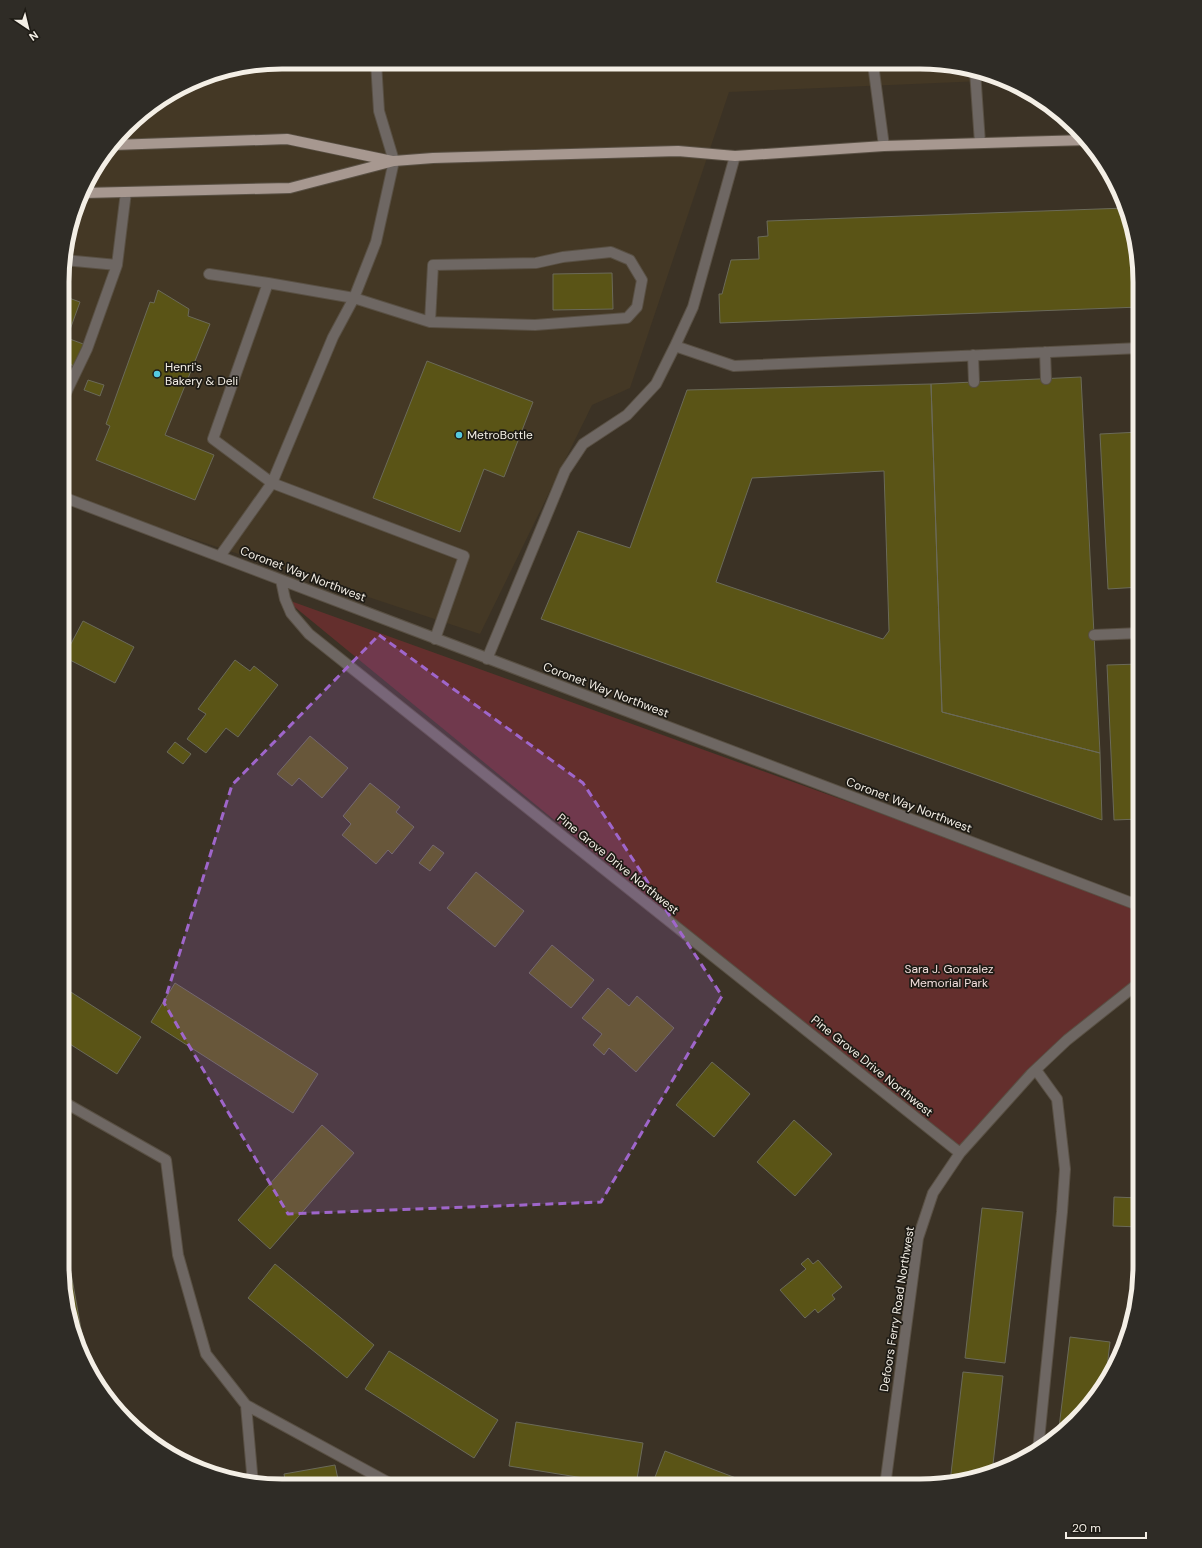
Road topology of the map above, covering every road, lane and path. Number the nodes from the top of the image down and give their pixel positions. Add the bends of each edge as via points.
1 (376, 69) edge
2 (874, 69) edge
3 (975, 76) edge
4 (1079, 140) edge
5 (980, 143) junction
6 (119, 145) edge
7 (884, 146) junction
8 (735, 156) junction
9 (394, 161) junction
10 (126, 192) junction
11 (89, 193) edge
12 (70, 261) edge
13 (117, 265) junction
14 (209, 274) dead end
15 (268, 283) junction
16 (354, 298) junction
17 (430, 322) junction
18 (676, 346) junction
19 (1133, 348) edge
20 (1045, 352) junction
21 (973, 356) junction
22 (1046, 379) dead end
23 (974, 382) dead end
24 (69, 387) edge
25 (272, 483) junction
26 (69, 499) edge
27 (220, 556) junction
28 (281, 580) junction
29 (1133, 633) edge
30 (1094, 635) dead end
31 (435, 639) junction
32 (487, 659) junction
33 (1133, 903) edge
34 (1133, 988) edge
35 (1036, 1070) junction
36 (69, 1105) edge
37 (960, 1153) junction
38 (246, 1405) junction
39 (1039, 1442) edge
40 (253, 1477) edge
41 (385, 1479) edge
42 (886, 1479) edge

1 - 9 street via 379,110
2 - 7 street
3 - 5 street
4 - 5 main road
5 - 7 main road
6 - 9 main road via 288,139
7 - 8 main road
8 - 9 main road via 678,151
8 - 18 street via 693,307
9 - 10 main road via 290,188
9 - 16 street via 376,242
10 - 11 main road
10 - 13 street
12 - 13 street
13 - 24 street via 87,349
14 - 15 street
15 - 16 street
15 - 25 street via 213,439
16 - 17 street
16 - 25 street via 333,338
17 - 17 street via 535,325 627,318 637,307 642,280 630,260 612,252 563,257 536,263 433,265
18 - 21 street via 734,366
18 - 32 street via 656,384 627,415 583,444 565,471
19 - 20 street
20 - 21 street
20 - 22 street
21 - 23 street
25 - 27 street
25 - 31 street via 464,556
26 - 27 street, Coronet Way Northwest
27 - 28 street, Coronet Way Northwest
28 - 31 street, Coronet Way Northwest
28 - 37 street, Pine Grove Drive Northwest via 291,613 309,634
29 - 30 street
31 - 32 street, Coronet Way Northwest
32 - 33 street, Coronet Way Northwest
34 - 35 street, Defoors Ferry Road Northwest via 1067,1040
35 - 37 street, Defoors Ferry Road Northwest
35 - 39 street via 1057,1099 1065,1169
36 - 38 street via 166,1160 178,1255 206,1354
37 - 42 street, Defoors Ferry Road Northwest via 933,1193 918,1238
38 - 40 street
38 - 41 street

